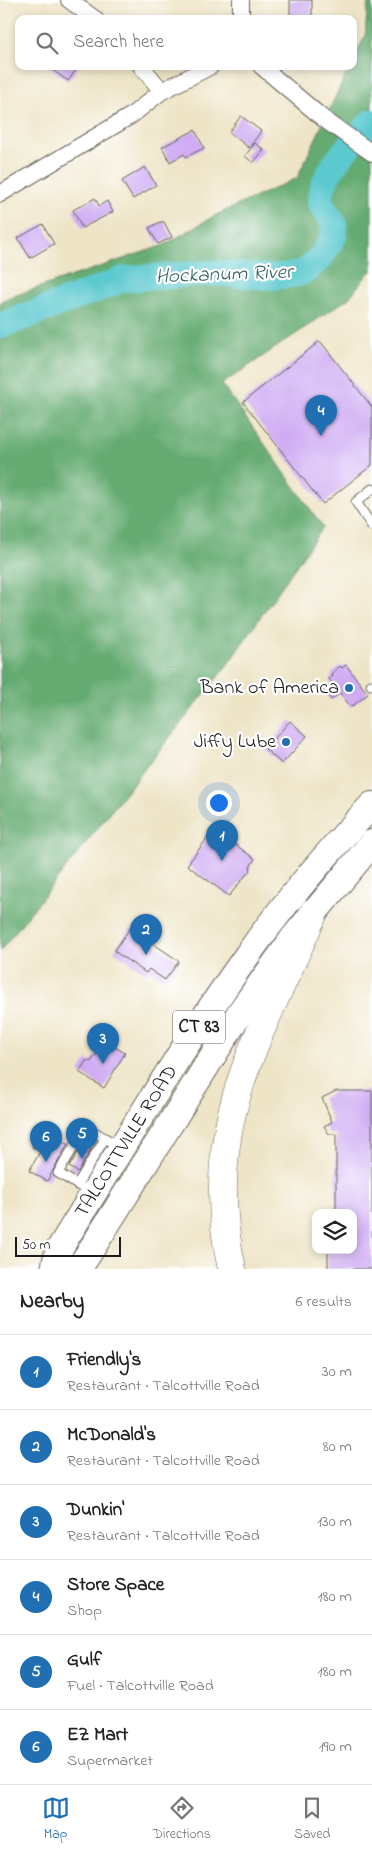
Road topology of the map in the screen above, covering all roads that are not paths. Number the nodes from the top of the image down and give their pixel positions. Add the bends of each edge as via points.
1 (69, 0) edge
2 (241, 0) edge
3 (90, 15) edge
4 (241, 15) edge
5 (144, 70) edge
6 (203, 70) edge
7 (266, 70) edge
8 (162, 91) junction
9 (372, 153) edge
10 (0, 194) edge
11 (372, 489) edge
12 (372, 526) edge
13 (372, 805) edge
14 (372, 843) edge
15 (314, 912) junction
16 (230, 981) junction
17 (242, 1011) junction
18 (114, 1143) junction
19 (86, 1190) junction
20 (76, 1224) junction
21 (94, 1245) junction
22 (54, 1269) edge
23 (74, 1269) edge
24 (232, 1269) edge

1 - 3 street
2 - 4 street
5 - 8 street
6 - 8 street
7 - 9 street via 325,120
8 - 10 street via 132,115
11 - 12 lane via 356,502
13 - 16 main road, TALCOTTVILLE ROAD / CT 83 via 293,896
14 - 15 main road, TALCOTTVILLE ROAD / CT 83
15 - 17 main road, TALCOTTVILLE ROAD / CT 83
15 - 24 highway via 253,1046 231,1112 222,1194
16 - 17 main road
16 - 18 main road, TALCOTTVILLE ROAD / CT 83
17 - 21 main road, TALCOTTVILLE ROAD / CT 83
18 - 19 main road, TALCOTTVILLE ROAD / CT 83
18 - 19 lane via 86,1126 58,1173
19 - 20 main road, TALCOTTVILLE ROAD / CT 83
20 - 21 main road via 84,1238
20 - 22 main road, TALCOTTVILLE ROAD / CT 83 via 58,1251
21 - 23 main road, TALCOTTVILLE ROAD / CT 83

